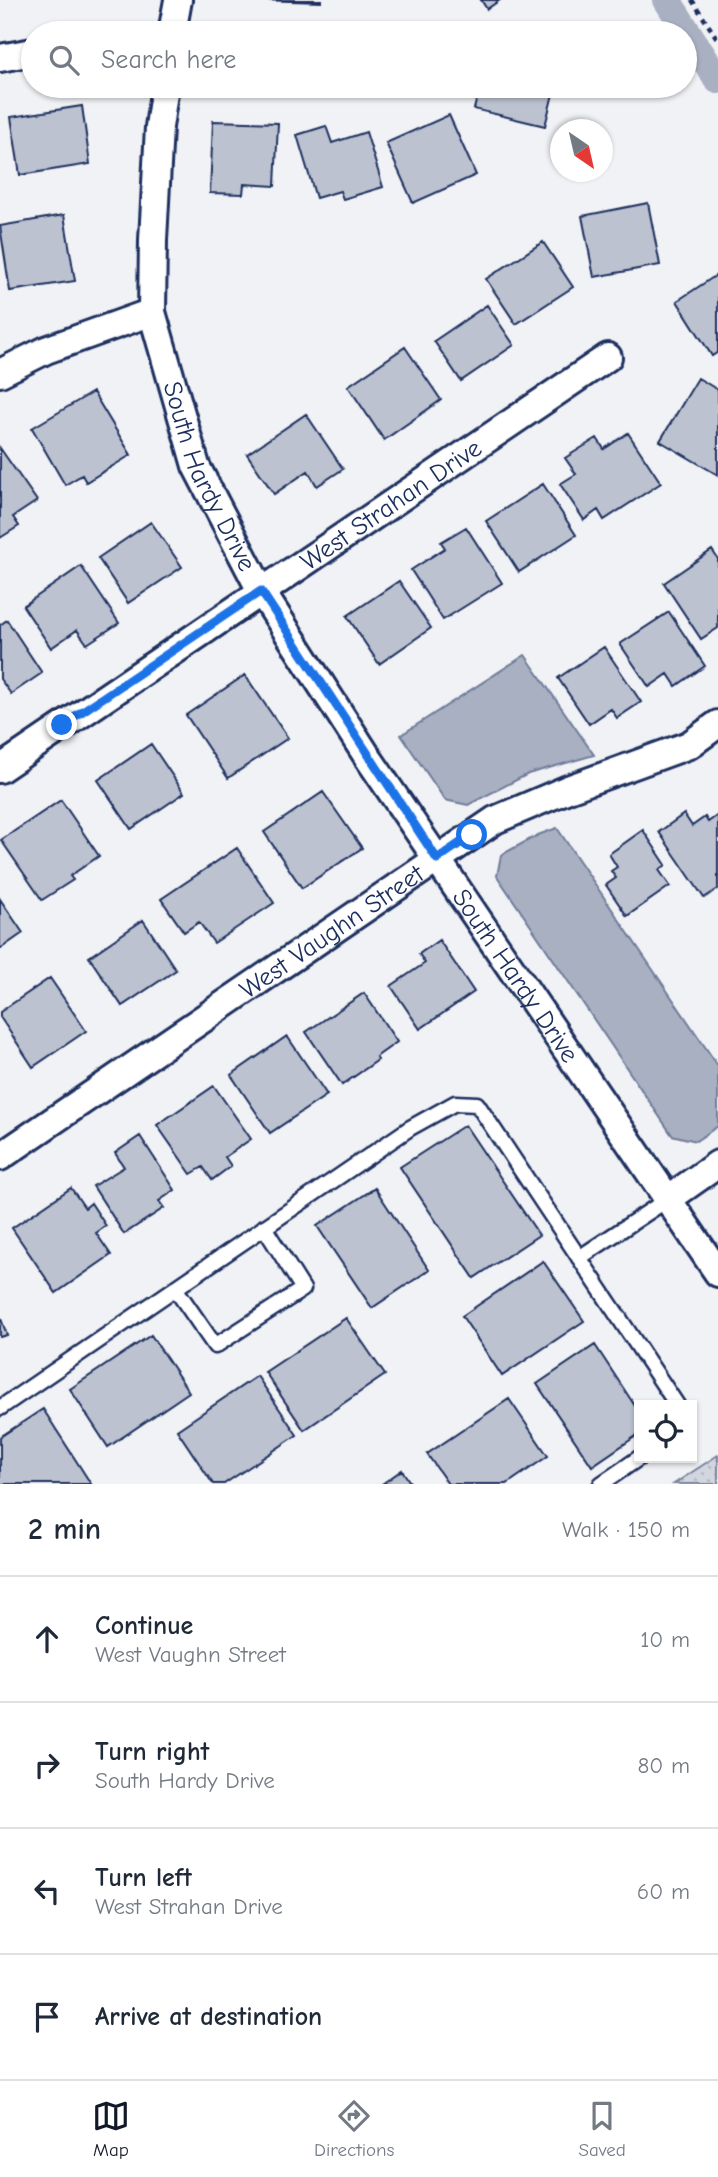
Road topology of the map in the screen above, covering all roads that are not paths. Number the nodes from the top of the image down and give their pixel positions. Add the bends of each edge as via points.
1 (178, 0) edge
2 (174, 21) edge
3 (21, 54) edge
4 (0, 58) edge
5 (163, 98) edge
6 (152, 312) junction
7 (608, 356) dead end
8 (0, 373) edge
9 (261, 591) junction
10 (718, 723) edge
11 (0, 769) edge
12 (437, 859) junction
13 (0, 1157) edge
14 (718, 1164) edge
15 (668, 1199) junction
16 (264, 1227) junction
17 (579, 1258) junction
18 (718, 1273) edge
19 (175, 1289) junction
20 (674, 1400) edge
21 (0, 1408) edge
22 (634, 1461) edge
23 (601, 1484) edge

1 - 2 street
3 - 4 street
5 - 6 street, South Hardy Drive
6 - 8 street via 46,350
6 - 9 street, South Hardy Drive via 196,466
7 - 9 street, West Strahan Drive
9 - 11 street, West Strahan Drive
9 - 12 street, South Hardy Drive
10 - 12 street, West Vaughn Street via 689,745 495,820
12 - 13 street, West Vaughn Street
12 - 15 street, South Hardy Drive
14 - 15 street
15 - 17 lane
15 - 18 street, South Hardy Drive
16 - 17 lane via 410,1128 454,1103 477,1104
16 - 19 lane
16 - 19 lane via 303,1289 215,1346
17 - 20 lane
19 - 21 lane
22 - 23 lane

